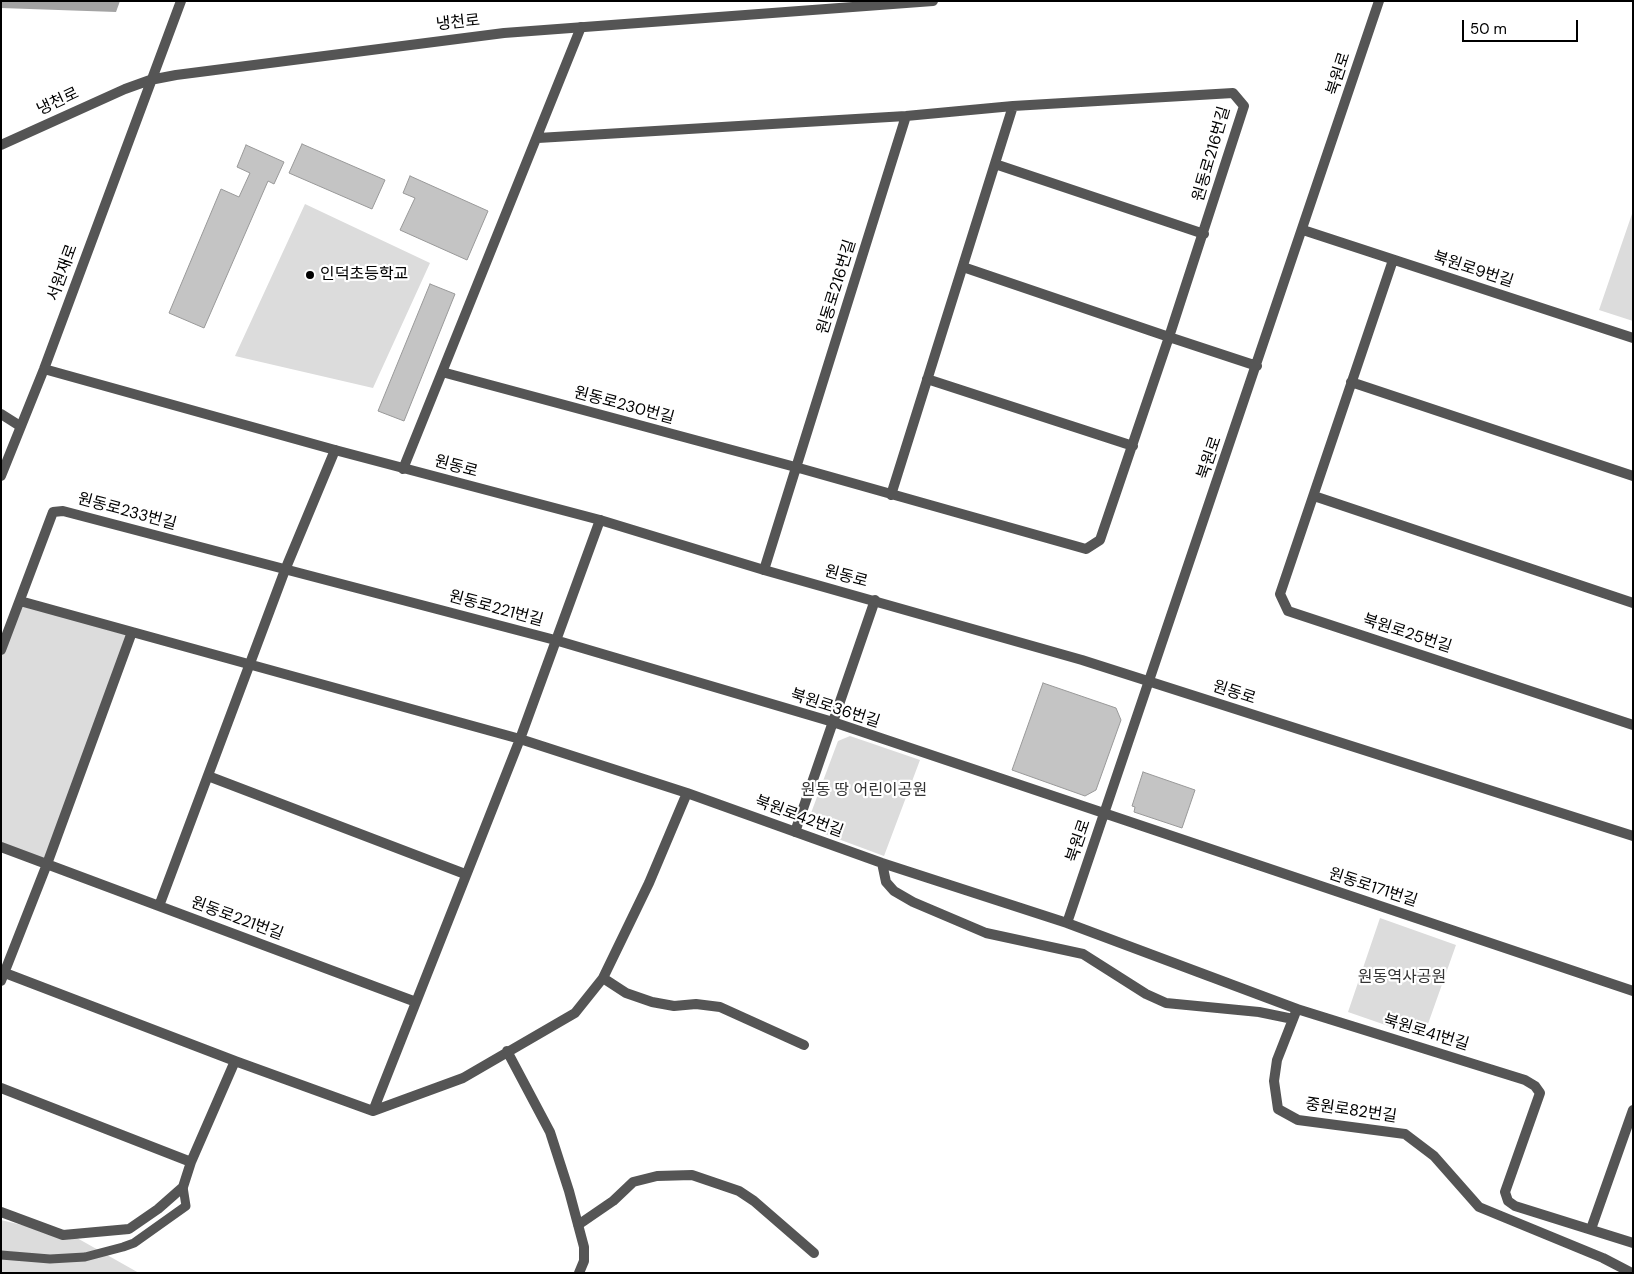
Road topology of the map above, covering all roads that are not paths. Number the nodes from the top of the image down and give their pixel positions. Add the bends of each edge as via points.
1 (180, 1) edge
2 (933, 1) edge
3 (1379, 1) edge
4 (581, 28) junction
5 (150, 80) junction
6 (1013, 106) junction
7 (906, 116) junction
8 (538, 138) junction
9 (1, 145) edge
10 (995, 164) junction
11 (1303, 230) junction
12 (1204, 234) junction
13 (1393, 260) junction
14 (963, 267) junction
15 (1169, 338) junction
16 (1633, 338) edge
17 (1257, 366) junction
18 (44, 369) junction
19 (442, 372) junction
20 (927, 379) junction
21 (1351, 382) junction
22 (1, 414) edge
23 (20, 426) junction
24 (1133, 446) junction
25 (335, 450) junction
26 (797, 467) junction
27 (403, 469) junction
28 (1, 476) edge
29 (1633, 476) edge
30 (890, 495) junction
31 (1314, 496) junction
32 (600, 520) junction
33 (285, 570) junction
34 (764, 570) junction
35 (875, 600) junction
36 (20, 601) junction
37 (1633, 603) edge
38 (132, 632) junction
39 (555, 640) junction
40 (1, 650) edge
41 (251, 664) junction
42 (1150, 682) junction
43 (833, 722) junction
44 (1633, 725) edge
45 (520, 739) junction
46 (208, 776) junction
47 (687, 793) junction
48 (1104, 814) junction
49 (795, 832) junction
50 (1633, 836) edge
51 (1, 847) edge
52 (882, 863) junction
53 (47, 864) junction
54 (465, 874) junction
55 (159, 906) junction
56 (1067, 923) junction
57 (3, 977) edge
58 (603, 978) junction
59 (1633, 991) edge
60 (416, 1002) junction
61 (1295, 1014) junction
62 (804, 1045) dead end
63 (507, 1051) junction
64 (235, 1061) junction
65 (1, 1088) edge
66 (374, 1111) junction
67 (1632, 1114) edge
68 (191, 1162) junction
69 (183, 1187) junction
70 (1, 1212) edge
71 (578, 1226) junction
72 (1591, 1229) junction
73 (1633, 1243) edge
74 (814, 1253) dead end
75 (1, 1255) edge
76 (579, 1273) edge
77 (1632, 1273) edge

1 - 5 street, 서원재로
2 - 4 street, 냉천로
3 - 11 street, 북원로
4 - 5 street, 냉천로 via 425,42
4 - 8 street
5 - 9 street, 냉천로 via 100,99
5 - 18 street, 서원재로
6 - 7 street, 원동로216번길
6 - 10 street
6 - 12 street, 원동로216번길 via 1232,93 1244,106
7 - 8 street
7 - 26 street, 원동로216번길
8 - 19 street
10 - 12 street
10 - 14 street
11 - 13 street, 북원로9번길
11 - 17 street, 북원로
12 - 15 street, 원동로216번길
13 - 16 street, 북원로9번길
13 - 21 street, 북원로25번길
14 - 15 street
14 - 20 street
15 - 17 street
15 - 24 street, 원동로216번길
17 - 42 street, 북원로
18 - 23 street, 서원재로
18 - 25 street, 원동로
19 - 26 street, 원동로230번길
19 - 27 street
20 - 24 street
20 - 30 street
21 - 29 street
21 - 31 street, 북원로25번길
22 - 23 street
23 - 28 street, 서원재로
24 - 30 street, 원동로216번길 via 1100,540 1086,549
25 - 27 street, 원동로
25 - 33 street
26 - 30 street, 원동로216번길
26 - 34 street, 원동로216번길
27 - 32 street, 원동로
31 - 37 street
31 - 44 street, 북원로25번길 via 1280,594 1288,611
32 - 34 street, 원동로
32 - 39 street, 원동로221번길
33 - 36 street, 원동로233번길 via 63,511 53,512
33 - 39 street, 원동로221번길
33 - 41 street
34 - 35 street, 원동로
35 - 42 street, 원동로
35 - 43 street
36 - 38 street
36 - 40 street, 원동로233번길
38 - 41 street
38 - 53 street
39 - 43 street, 북원로36번길
39 - 45 street, 원동로221번길
41 - 45 street
41 - 46 street
42 - 48 street, 북원로
42 - 50 street, 원동로
43 - 48 street, 북원로36번길
43 - 49 street
45 - 47 street, 북원로42번길
45 - 54 street, 원동로221번길
46 - 54 street
46 - 55 street
47 - 49 street, 북원로42번길
47 - 58 street via 649,883
48 - 56 street, 북원로
48 - 59 street, 원동로171번길
49 - 52 street, 북원로42번길
51 - 53 street, 원동로221번길
52 - 56 street, 북원로42번길
52 - 61 street via 886,882 912,902 1009,940 1083,954 1166,1003
53 - 55 street, 원동로221번길
53 - 57 street
54 - 60 street, 원동로221번길
55 - 60 street, 원동로221번길
56 - 61 street, 북원로41번길
57 - 64 street
58 - 62 street via 652,1002 720,1007
58 - 63 street via 575,1013
60 - 66 street, 원동로221번길
61 - 72 street, 북원로41번길 via 1525,1080 1535,1086 1540,1093 1505,1192 1508,1200 1515,1206
61 - 77 street, 중원로82번길 via 1277,1060 1274,1082 1278,1109 1298,1120 1405,1134 1434,1156 1479,1207
63 - 66 street via 463,1078
63 - 71 street via 550,1132
64 - 66 street
64 - 68 street
65 - 68 street
67 - 72 street
68 - 69 street
69 - 70 street via 128,1230 63,1235
69 - 75 lane via 186,1206 123,1247 85,1256 50,1259
71 - 74 street via 633,1182 657,1176 692,1176 740,1191
71 - 76 street via 584,1247 584,1261
72 - 73 street, 북원로41번길

